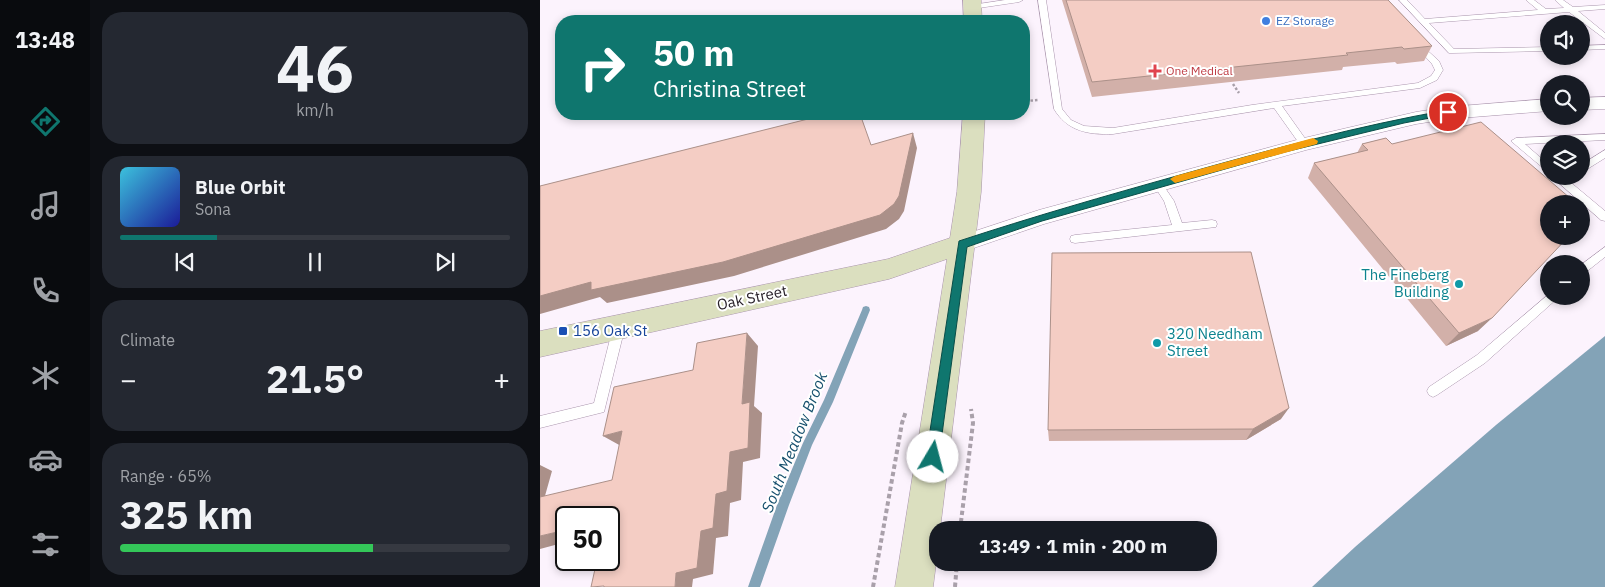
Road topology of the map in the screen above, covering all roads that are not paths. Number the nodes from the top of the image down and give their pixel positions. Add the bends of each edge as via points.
1 (1019, 0) edge
2 (1042, 0) edge
3 (1402, 0) edge
4 (1530, 0) edge
5 (1559, 0) edge
6 (1605, 6) edge
7 (972, 9) edge
8 (1570, 9) junction
9 (1544, 11) junction
10 (1423, 21) junction
11 (1605, 37) edge
12 (1414, 40) edge
13 (1605, 47) edge
14 (1590, 48) edge
15 (1540, 49) edge
16 (1605, 103) edge
17 (1590, 104) edge
18 (1277, 105) junction
19 (1540, 106) edge
20 (974, 120) edge
21 (1605, 137) edge
22 (1590, 138) edge
23 (1540, 140) edge
24 (1304, 144) junction
25 (1605, 153) edge
26 (1540, 162) edge
27 (1590, 164) edge
28 (1158, 184) junction
29 (1571, 185) edge
30 (1605, 217) edge
31 (1212, 224) dead end
32 (1178, 228) junction
33 (1075, 239) dead end
34 (962, 244) junction
35 (1605, 251) edge
36 (1590, 264) edge
37 (1544, 305) edge
38 (619, 327) junction
39 (540, 344) edge
40 (1433, 391) dead end
41 (540, 422) edge
42 (914, 587) edge

1 - 7 lane
2 - 18 lane via 1058,109 1068,122 1078,128 1113,131
3 - 10 lane
4 - 9 lane
5 - 8 lane
6 - 8 lane
8 - 9 lane
8 - 11 lane
9 - 10 lane
10 - 15 lane via 1452,51
12 - 18 lane via 1439,70 1425,83
13 - 14 lane
16 - 17 street
18 - 24 lane
19 - 24 street via 1448,112
20 - 34 main road
21 - 22 lane
23 - 26 lane via 1516,141
24 - 28 street
25 - 27 lane
28 - 32 lane via 1169,201
28 - 34 street
29 - 30 lane
31 - 32 lane
32 - 33 lane
34 - 38 main road, Oak Street via 889,269
34 - 42 main road
35 - 36 lane
37 - 40 lane via 1481,359
38 - 39 main road, Oak Street
38 - 41 lane via 599,408

